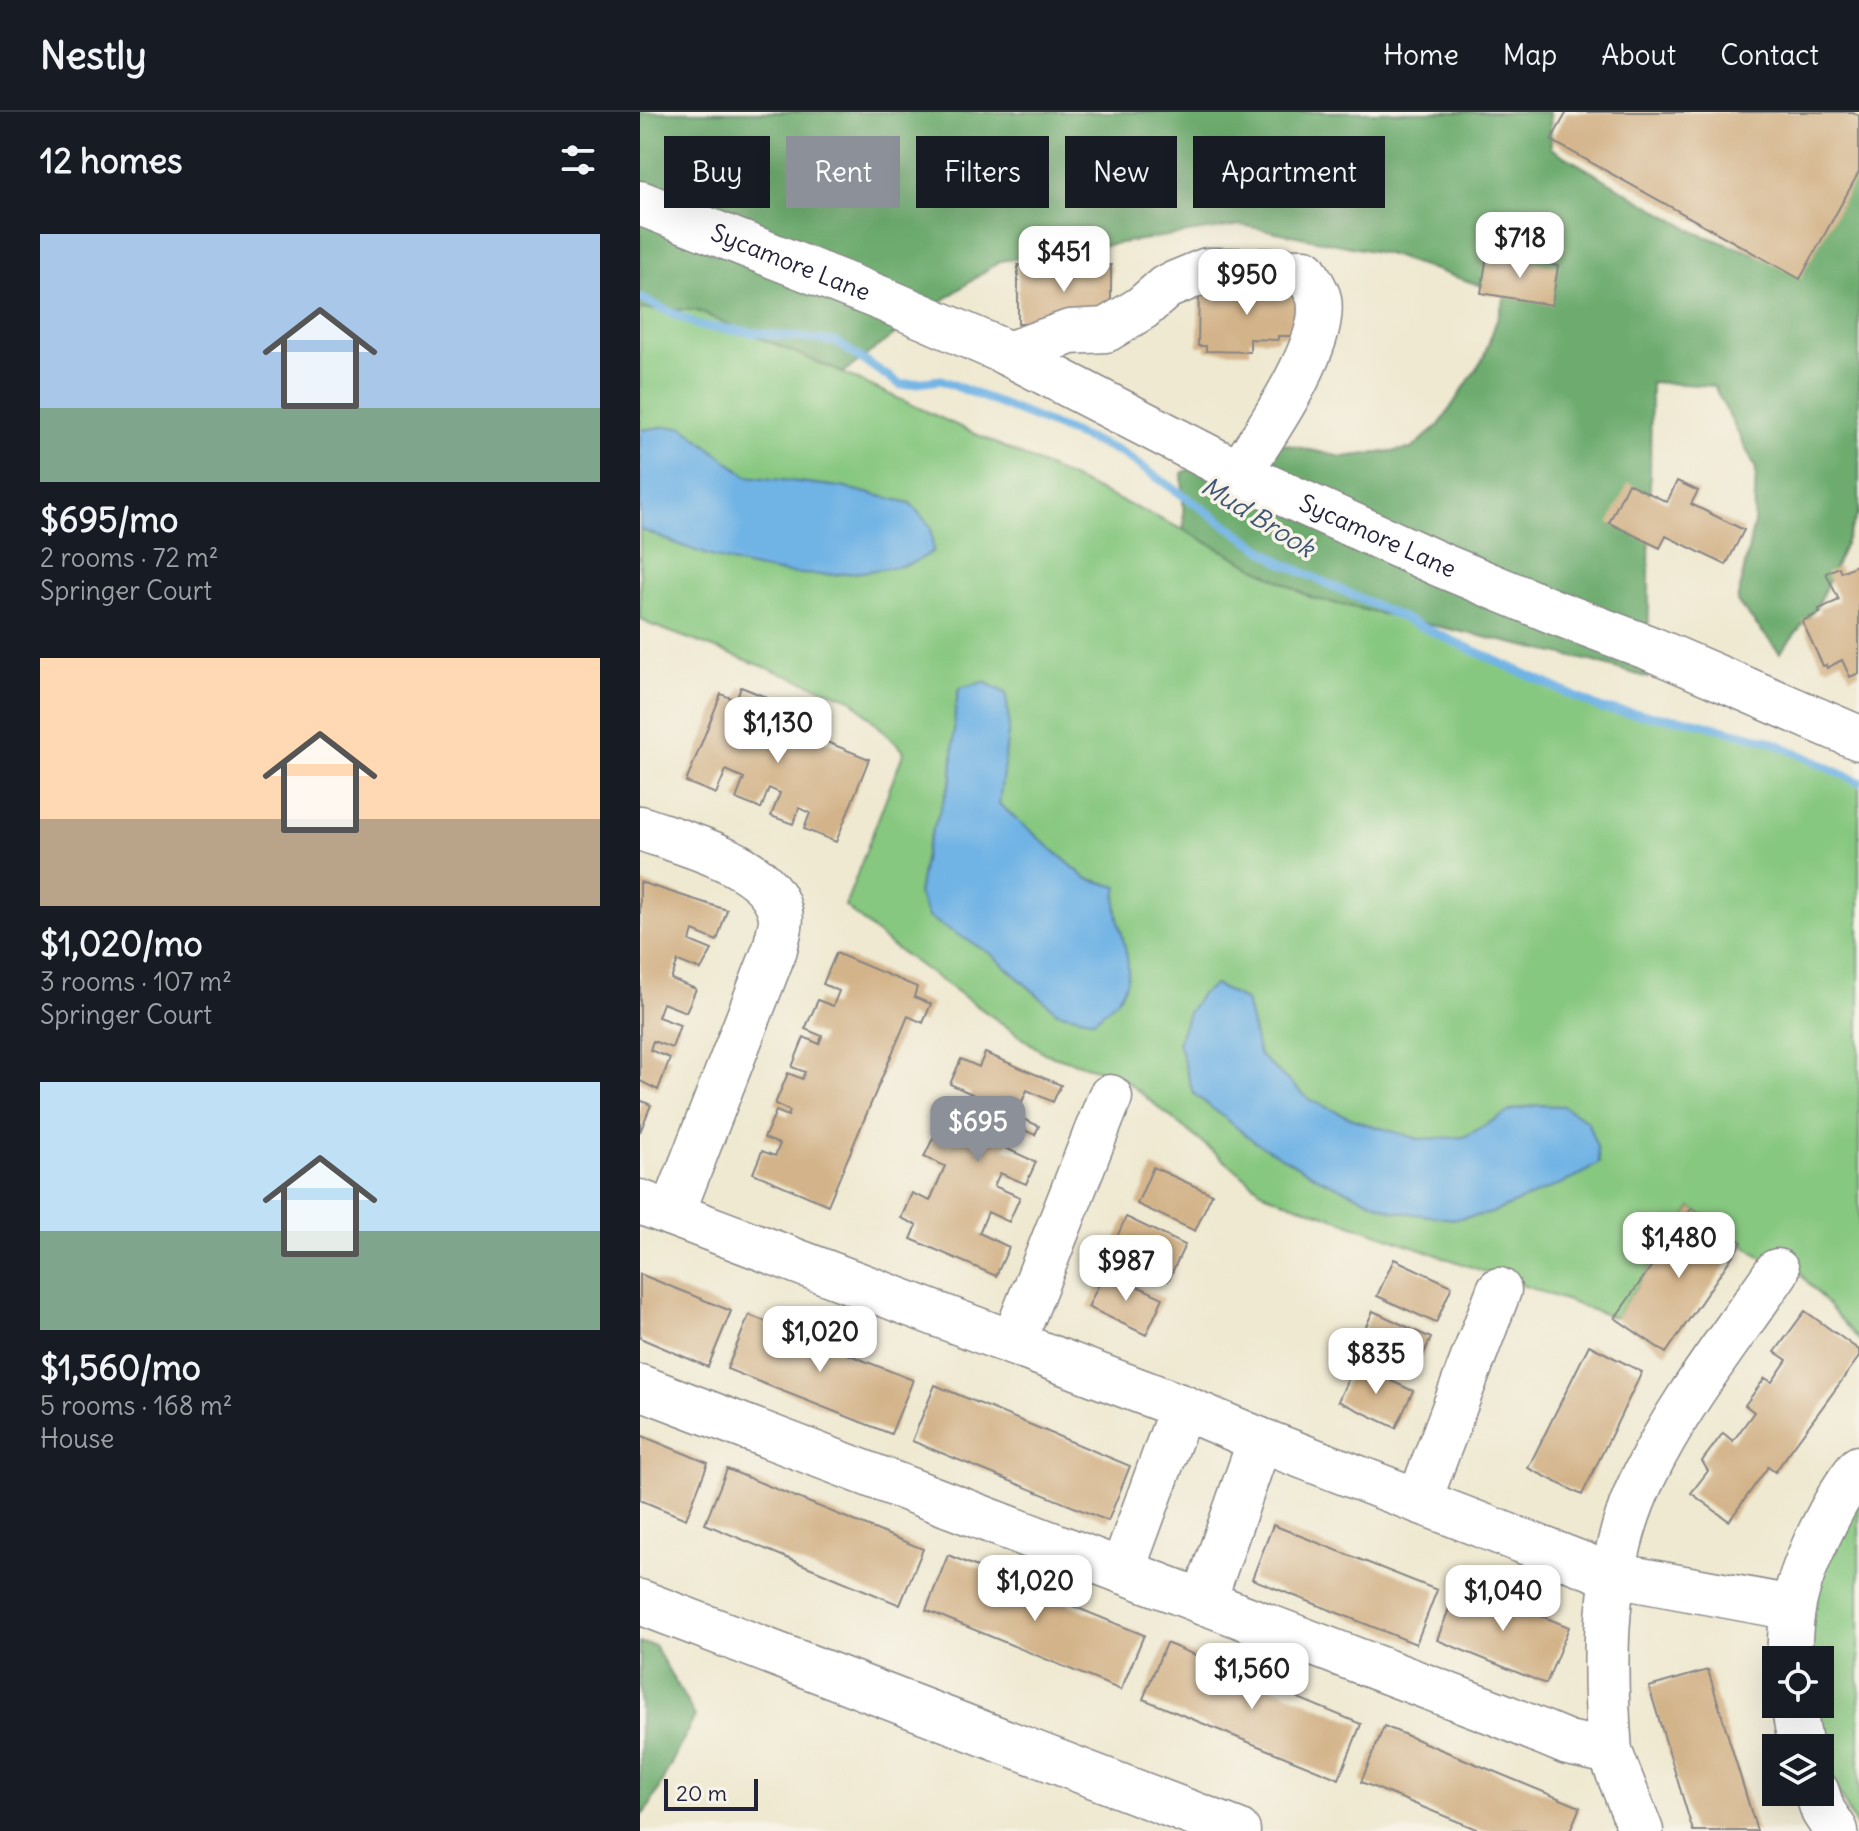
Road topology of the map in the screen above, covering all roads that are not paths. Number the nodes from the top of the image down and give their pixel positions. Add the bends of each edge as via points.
1 (640, 203) edge
2 (1008, 354) junction
3 (1239, 473) junction
4 (1859, 738) edge
5 (640, 828) edge
6 (1110, 1097) dead end
7 (656, 1208) edge
8 (1777, 1271) dead end
9 (1499, 1290) dead end
10 (1013, 1343) junction
11 (640, 1387) edge
12 (1182, 1407) junction
13 (1260, 1440) junction
14 (1859, 1468) edge
15 (1419, 1501) junction
16 (1122, 1571) junction
17 (1612, 1575) junction
18 (640, 1602) edge
19 (1203, 1603) junction
20 (1793, 1608) junction
21 (1790, 1646) edge
22 (1610, 1752) junction
23 (1821, 1806) edge
24 (1238, 1831) edge
25 (1641, 1831) edge
26 (1836, 1831) edge

1 - 2 street, Sycamore Lane
2 - 3 street, Sycamore Lane
2 - 3 street via 1070,332 1106,330 1166,287 1207,270 1305,271 1319,299 1315,343
3 - 4 street, Sycamore Lane via 1441,565
5 - 7 street via 740,866 766,885 781,913 775,949
6 - 10 street
7 - 10 street
8 - 17 street via 1675,1420 1643,1477
9 - 15 street
10 - 12 street
11 - 16 street
12 - 13 street
12 - 16 street
13 - 15 street
13 - 19 street
14 - 20 street via 1844,1486
15 - 17 street
16 - 19 street
17 - 20 street
17 - 22 street via 1606,1631
18 - 24 street
19 - 22 street via 1568,1743
20 - 21 street
22 - 25 street
23 - 26 street

